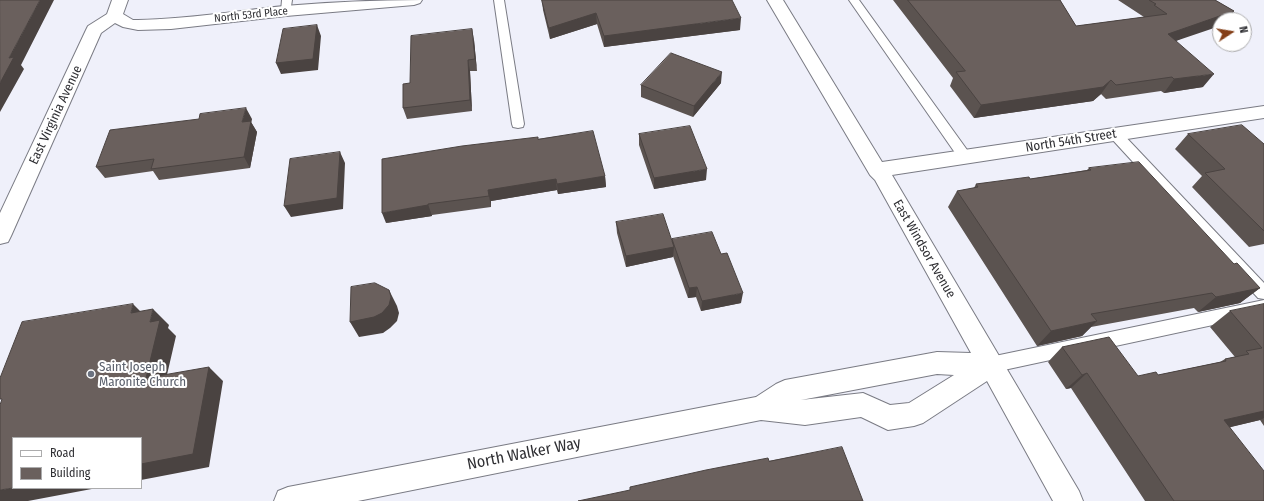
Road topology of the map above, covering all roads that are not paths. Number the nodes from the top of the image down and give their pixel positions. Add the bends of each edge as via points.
1 (414, 0) edge
2 (499, 0) edge
3 (775, 0) edge
4 (854, 0) edge
5 (286, 5) edge
6 (117, 8) edge
7 (1264, 112) edge
8 (518, 124) dead end
9 (1115, 134) junction
10 (965, 157) junction
11 (877, 170) junction
12 (0, 236) edge
13 (1264, 293) edge
14 (1264, 307) edge
15 (990, 364) junction
16 (852, 380) junction
17 (863, 405) junction
18 (761, 408) junction
19 (288, 501) edge
20 (1069, 501) edge

1 - 5 street, North 53rd Place via 342,7
2 - 8 lane
3 - 11 street, East Windsor Avenue
4 - 10 lane
5 - 6 street, North 53rd Place via 171,24 138,25 129,24
6 - 12 street, East Virginia Avenue via 94,30
7 - 9 street, North 54th Street
9 - 10 street, North 54th Street
9 - 13 lane
10 - 11 street, North 54th Street
11 - 15 street, East Windsor Avenue
14 - 15 lane
15 - 16 street, North Walker Way via 937,362
15 - 17 street via 914,414 888,418
15 - 20 street, East Windsor Avenue
16 - 17 street
16 - 18 street, North Walker Way via 785,392
17 - 18 street, North Walker Way via 806,413
18 - 19 street, North Walker Way

